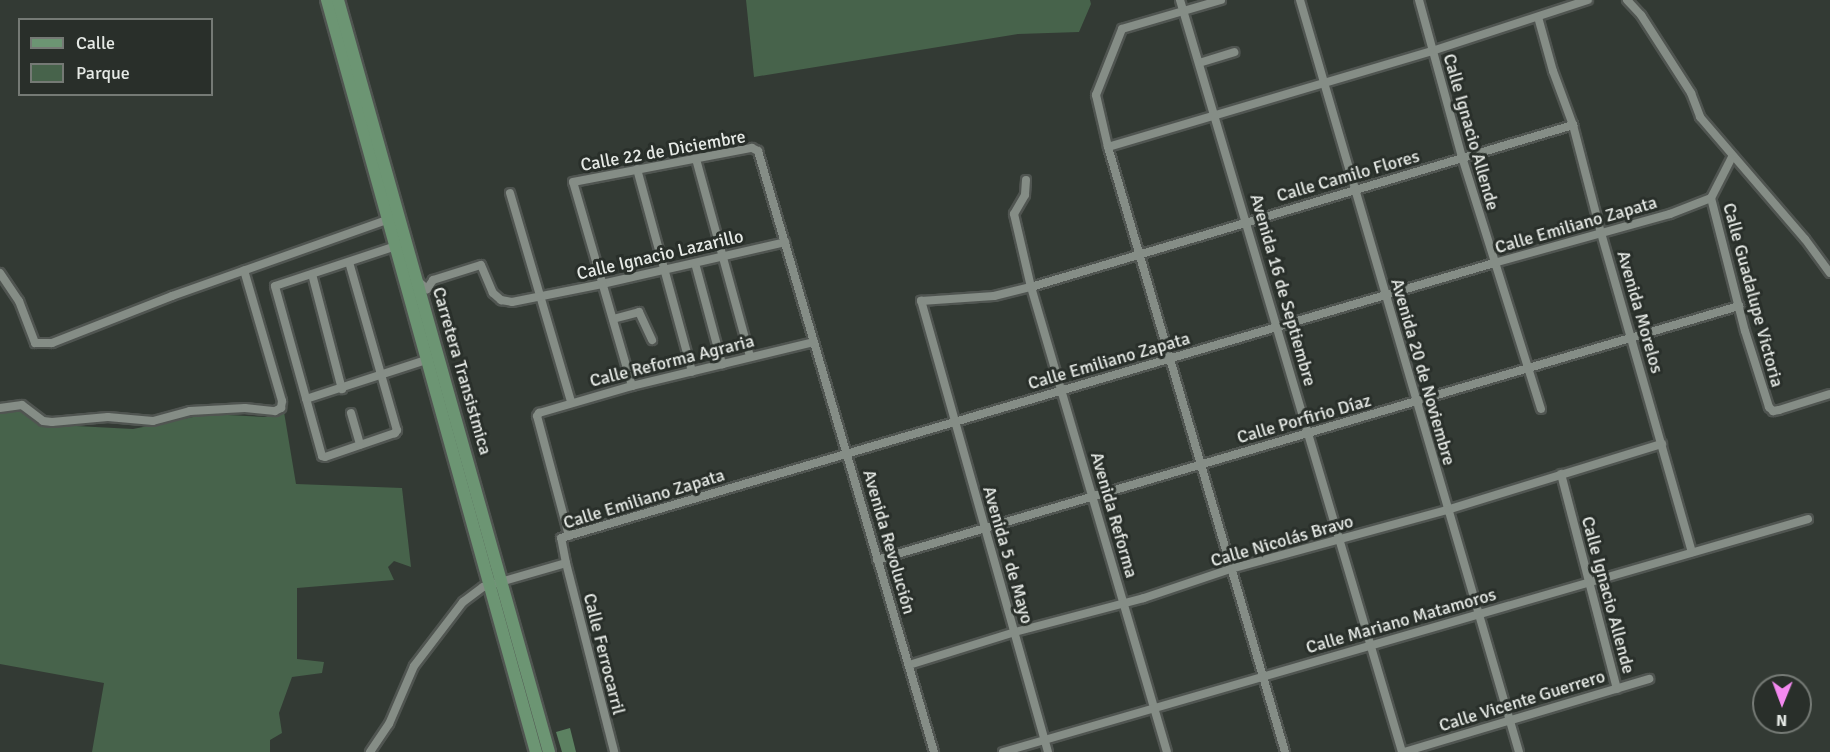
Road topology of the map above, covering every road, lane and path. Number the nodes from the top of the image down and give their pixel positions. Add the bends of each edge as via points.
1 (327, 0) edge
2 (338, 0) edge
3 (1180, 0) edge
4 (1221, 0) edge
5 (1300, 0) edge
6 (1419, 0) edge
7 (1588, 0) edge
8 (1627, 0) edge
9 (1183, 10) junction
10 (1538, 17) junction
11 (1432, 51) junction
12 (1234, 52) dead end
13 (1199, 63) junction
14 (1324, 82) junction
15 (1216, 115) junction
16 (1574, 125) junction
17 (1108, 147) junction
18 (758, 151) joint
19 (1732, 157) junction
20 (1462, 158) junction
21 (696, 159) junction
22 (637, 169) junction
23 (1026, 180) dead end
24 (1357, 191) junction
25 (510, 193) dead end
26 (1711, 198) junction
27 (390, 218) junction
28 (1248, 222) junction
29 (1601, 233) junction
30 (785, 242) junction
31 (393, 247) junction
32 (1140, 252) junction
33 (724, 255) junction
34 (349, 262) junction
35 (695, 263) junction
36 (1494, 263) junction
37 (244, 270) junction
38 (664, 271) junction
39 (0, 273) edge
40 (1830, 273) edge
41 (312, 274) junction
42 (418, 280) junction
43 (602, 285) junction
44 (1031, 286) junction
45 (1386, 296) junction
46 (542, 297) junction
47 (1739, 306) junction
48 (613, 319) junction
49 (1278, 328) junction
50 (1632, 339) junction
51 (652, 340) dead end
52 (814, 342) junction
53 (750, 357) junction
54 (433, 358) junction
55 (1171, 358) junction
56 (722, 364) junction
57 (938, 366) joint
58 (1527, 369) junction
59 (692, 372) junction
60 (381, 376) junction
61 (632, 386) junction
62 (342, 389) junction
63 (1063, 390) junction
64 (1830, 394) edge
65 (306, 399) junction
66 (571, 402) junction
67 (1416, 402) junction
68 (0, 408) edge
69 (1541, 409) dead end
70 (351, 413) dead end
71 (956, 423) junction
72 (1309, 433) junction
73 (1662, 444) junction
74 (360, 445) junction
75 (848, 453) junction
76 (1201, 466) junction
77 (1561, 474) junction
78 (1093, 495) junction
79 (1447, 510) junction
80 (469, 516) junction
81 (1809, 519) dead end
82 (984, 529) junction
83 (569, 536) junction
84 (1340, 540) junction
85 (1692, 552) junction
86 (877, 560) junction
87 (566, 563) junction
88 (1230, 569) junction
89 (502, 581) junction
90 (1587, 582) junction
91 (489, 585) junction
92 (1124, 603) junction
93 (1478, 613) junction
94 (1015, 632) junction
95 (518, 641) junction
96 (1370, 646) junction
97 (909, 665) junction
98 (1263, 676) junction
99 (1649, 680) dead end
100 (1617, 689) junction
101 (1154, 708) junction
102 (1510, 721) junction
103 (1044, 739) junction
104 (370, 752) edge
105 (536, 752) edge
106 (549, 752) edge
107 (614, 752) edge
108 (934, 752) edge
109 (1003, 752) edge
110 (1048, 752) edge
111 (1167, 752) edge
112 (1285, 752) edge
113 (1403, 752) edge
114 (1519, 752) edge

1 - 27 main road, Carretera Transistmica
2 - 27 main road, Carretera Transistmica
3 - 9 street, Avenida 16 de Septiembre
4 - 9 street
5 - 14 street, Avenida 20 de Noviembre
6 - 11 street, Calle Ignacio Allende
7 - 10 street
8 - 19 street via 1691,93 1700,117
9 - 13 street, Avenida 16 de Septiembre
9 - 17 street via 1122,29 1096,95
10 - 11 street
10 - 16 street, Avenida Morelos
11 - 14 street
11 - 20 street, Calle Ignacio Allende
12 - 13 street
13 - 15 street, Avenida 16 de Septiembre
14 - 15 street
14 - 24 street, Avenida 20 de Noviembre
15 - 17 street
15 - 28 street, Avenida 16 de Septiembre
16 - 20 street, Calle Camilo Flores
16 - 29 street, Avenida Morelos
17 - 32 street
18 - 21 street, Calle 22 de Diciembre via 752,148
18 - 30 street, Avenida Revolución
19 - 26 street
19 - 40 street
20 - 24 street, Calle Camilo Flores
20 - 36 street, Calle Ignacio Allende
21 - 22 street, Calle 22 de Diciembre
21 - 33 street
22 - 38 street
22 - 43 street, Calle 22 de Diciembre via 573,182
23 - 44 street, Avenida Reforma via 1025,195 1014,214
24 - 28 street, Calle Camilo Flores
24 - 45 street, Avenida 20 de Noviembre
25 - 46 street
26 - 29 street, Calle Emiliano Zapata
26 - 47 street, Calle Guadalupe Victoria
27 - 31 main road, Carretera Transistmica
27 - 37 street
27 - 42 main road, Carretera Transistmica via 400,235 409,268
28 - 32 street, Calle Camilo Flores
28 - 49 street, Avenida 16 de Septiembre
29 - 36 street, Calle Emiliano Zapata
29 - 50 street, Avenida Morelos
30 - 33 street, Calle Ignacio Lazarillo
30 - 52 street, Avenida Revolución
31 - 34 street
31 - 54 main road, Carretera Transistmica
32 - 44 street, Calle Camilo Flores
32 - 55 street
33 - 35 street, Calle Ignacio Lazarillo
33 - 53 street
34 - 41 street
34 - 60 street
35 - 38 street, Calle Ignacio Lazarillo
35 - 56 street
36 - 45 street, Calle Emiliano Zapata
36 - 58 street, Calle Ignacio Allende
37 - 39 street via 52,343 35,343 19,301
37 - 68 street via 281,408 190,411 153,421 108,417 52,422 43,421 22,405
38 - 43 street, Calle Ignacio Lazarillo
38 - 59 street
41 - 62 street
41 - 65 street via 274,289
42 - 46 street, Calle Ignacio Lazarillo via 427,289 432,280 481,265 493,293 501,300
42 - 54 main road, Carretera Transistmica
43 - 46 street, Calle Ignacio Lazarillo
43 - 48 street
44 - 57 street, Calle Camilo Flores via 994,296 921,301
44 - 63 street, Avenida Reforma
45 - 49 street, Calle Emiliano Zapata
45 - 67 street, Avenida 20 de Noviembre
46 - 66 street
47 - 50 street, Calle Porfirio Díaz
47 - 64 street, Calle Guadalupe Victoria via 1773,411
48 - 51 street via 639,312
48 - 61 street
49 - 55 street, Calle Emiliano Zapata
49 - 72 street, Avenida 16 de Septiembre
50 - 58 street, Calle Porfirio Díaz
50 - 73 street, Avenida Morelos
52 - 53 street, Calle Reforma Agraria
52 - 75 street, Avenida Revolución
53 - 56 street, Calle Reforma Agraria
54 - 60 street
54 - 80 main road, Carretera Transistmica
54 - 89 main road, Carretera Transistmica
55 - 63 street, Calle Emiliano Zapata
55 - 76 street
56 - 59 street, Calle Reforma Agraria
57 - 71 street, Avenida 5 de Mayo
58 - 67 street, Calle Porfirio Díaz
58 - 69 street, Calle Ignacio Allende
59 - 61 street, Calle Reforma Agraria
60 - 62 street
60 - 74 street via 395,433
61 - 66 street, Calle Reforma Agraria
62 - 65 street
63 - 71 street, Calle Emiliano Zapata
63 - 78 street, Avenida Reforma
65 - 74 street via 322,456
66 - 83 street, Calle Reforma Agraria via 537,416
67 - 72 street, Calle Porfirio Díaz
67 - 79 street, Avenida 20 de Noviembre
70 - 74 street
71 - 75 street, Calle Emiliano Zapata
71 - 82 street, Avenida 5 de Mayo
72 - 76 street, Calle Porfirio Díaz
72 - 84 street, Avenida 16 de Septiembre
73 - 77 street, Calle Nicolás Bravo
73 - 85 street, Avenida Morelos
75 - 83 street, Calle Emiliano Zapata
75 - 86 street, Avenida Revolución
76 - 78 street, Calle Porfirio Díaz
76 - 88 street
77 - 79 street, Calle Nicolás Bravo
77 - 90 street, Calle Ignacio Allende
78 - 82 street, Calle Porfirio Díaz
78 - 92 street, Avenida Reforma
79 - 84 street, Calle Nicolás Bravo
79 - 93 street, Avenida 20 de Noviembre
80 - 89 main road via 492,572
80 - 91 main road, Carretera Transistmica
81 - 85 street, Calle Mariano Matamoros
82 - 86 street, Calle Porfirio Díaz
82 - 94 street, Avenida 5 de Mayo
83 - 87 street, Calle Emiliano Zapata via 560,539
84 - 88 street, Calle Nicolás Bravo
84 - 96 street, Avenida 16 de Septiembre
85 - 90 street, Calle Mariano Matamoros
86 - 97 street, Avenida Revolución
87 - 89 street
87 - 107 street, Calle Ferrocarril
88 - 92 street, Calle Nicolás Bravo
88 - 98 street
89 - 91 street
89 - 95 main road, Carretera Transistmica
90 - 93 street, Calle Mariano Matamoros
90 - 100 street, Calle Ignacio Allende
91 - 95 main road via 500,592 511,632
91 - 104 street via 463,602 414,666 389,724
91 - 105 main road, Carretera Transistmica
92 - 94 street, Calle Nicolás Bravo
92 - 101 street, Avenida Reforma
93 - 96 street, Calle Mariano Matamoros
93 - 102 street, Avenida 20 de Noviembre
94 - 97 street, Calle Nicolás Bravo
94 - 103 street, Avenida 5 de Mayo
95 - 106 main road, Carretera Transistmica
96 - 98 street, Calle Mariano Matamoros
96 - 113 street, Avenida 16 de Septiembre
97 - 108 street, Avenida Revolución
98 - 101 street, Calle Mariano Matamoros
98 - 112 street
99 - 100 street, Calle Vicente Guerrero
100 - 102 street, Calle Vicente Guerrero
101 - 103 street, Calle Mariano Matamoros
101 - 111 street, Avenida Reforma
102 - 113 street, Calle Vicente Guerrero
102 - 114 street, Avenida 20 de Noviembre
103 - 109 street, Calle Mariano Matamoros
103 - 110 street, Avenida 5 de Mayo

